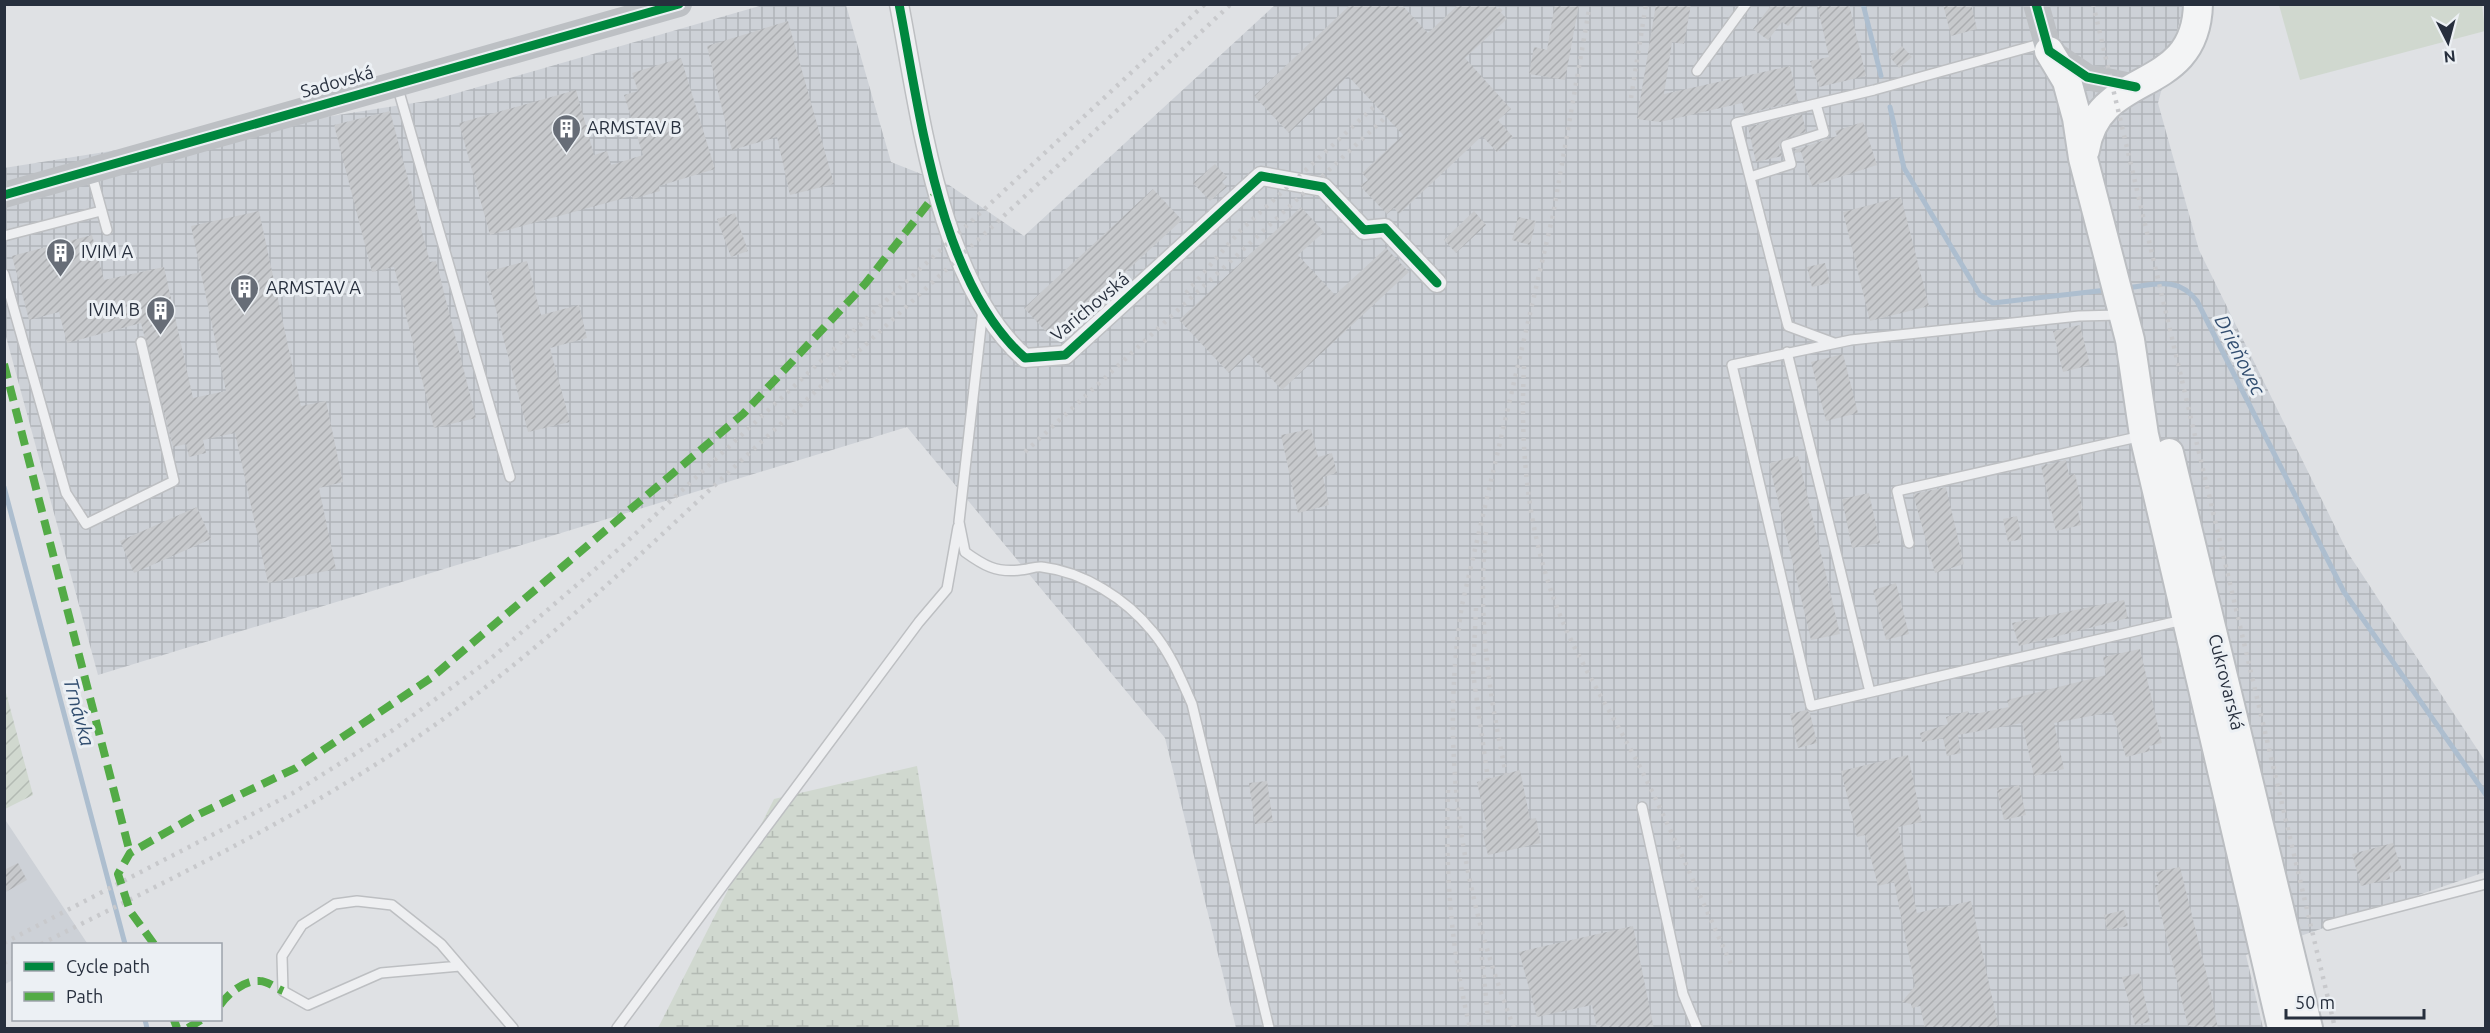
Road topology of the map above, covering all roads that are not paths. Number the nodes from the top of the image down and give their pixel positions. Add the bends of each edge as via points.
1 (679, 4) edge
2 (899, 4) edge
3 (1746, 4) edge
4 (2036, 4) edge
5 (2198, 4) edge
6 (2048, 47) junction
7 (1697, 71) dead end
8 (396, 83) junction
9 (2136, 87) junction
10 (1816, 104) junction
11 (2084, 158) junction
12 (90, 169) junction
13 (1750, 177) junction
14 (4, 195) edge
15 (101, 211) junction
16 (107, 230) dead end
17 (4, 236) edge
18 (4, 274) edge
19 (1437, 283) dead end
20 (984, 304) junction
21 (2123, 309) junction
22 (141, 342) dead end
23 (1835, 343) junction
24 (1787, 352) junction
25 (2144, 435) junction
26 (510, 477) dead end
27 (959, 522) junction
28 (1910, 543) dead end
29 (2188, 619) junction
30 (1870, 692) junction
31 (1642, 807) dead end
32 (2486, 884) edge
33 (2328, 925) dead end
34 (460, 966) junction
35 (513, 1029) edge
36 (617, 1029) edge
37 (1269, 1029) edge
38 (1697, 1029) edge
39 (2282, 1029) edge
40 (2308, 1029) edge

1 - 8 street, Sadovská
2 - 20 street, Varichovská via 930,162 951,240
3 - 7 lane
4 - 6 street
5 - 9 main road via 2195,28 2186,49 2160,74
6 - 9 street via 2087,77
6 - 10 lane
6 - 11 main road, Cukrovarská via 2067,81
8 - 12 street, Sadovská
8 - 26 lane
9 - 11 main road via 2097,114 2089,130
10 - 13 lane via 1824,133 1786,145 1791,164
10 - 13 lane via 1736,123
11 - 21 main road, Cukrovarská
12 - 14 street, Sadovská
12 - 15 lane
13 - 23 lane via 1788,326
15 - 16 lane
15 - 17 lane
18 - 22 lane via 66,494 86,524 174,481
19 - 20 street, Varichovská via 1385,228 1364,230 1323,187 1261,176 1065,355 1025,358 1006,341
20 - 27 lane
21 - 23 lane
21 - 25 main road, Cukrovarská
21 - 40 main road, Cukrovarská via 2164,433
23 - 24 lane
24 - 30 lane
24 - 30 lane via 1732,365 1811,706
25 - 28 lane via 1897,491
25 - 29 main road, Cukrovarská
27 - 36 lane via 947,590 919,622
27 - 37 lane via 965,552 986,567 1010,571 1040,566 1074,574 1107,590 1152,630 1175,665 1192,704
29 - 30 lane
29 - 39 main road, Cukrovarská
31 - 38 lane via 1683,994
32 - 33 lane
34 - 34 lane via 441,944 392,905 357,901 335,904 302,926 282,956 283,991 308,1005 381,973
34 - 35 lane

